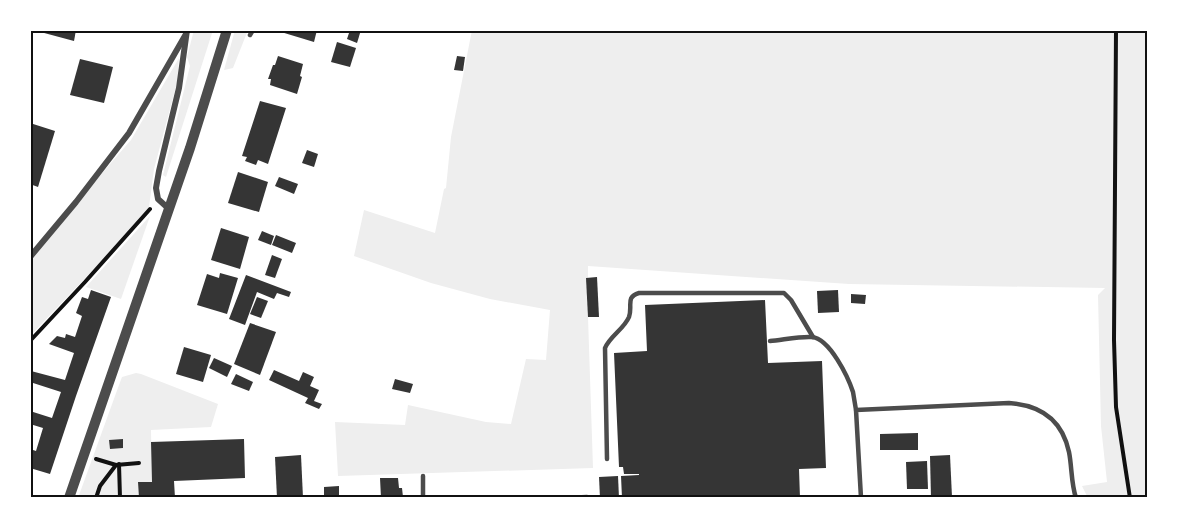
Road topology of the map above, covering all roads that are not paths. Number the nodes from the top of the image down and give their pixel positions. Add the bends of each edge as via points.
1 (226, 30) edge
2 (186, 32) edge
3 (169, 209) junction
4 (30, 257) edge
5 (813, 337) junction
6 (770, 340) dead end
7 (856, 410) junction
8 (607, 459) dead end
9 (423, 476) dead end
10 (587, 497) edge
11 (69, 498) edge
12 (423, 498) edge
13 (566, 498) edge
14 (861, 498) edge
15 (1076, 498) edge

1 - 3 street
2 - 3 street via 179,88 156,188 158,199
2 - 4 street via 129,133
3 - 11 street
5 - 6 lane
5 - 7 lane via 828,347 840,364
5 - 8 lane via 784,293 634,295 629,318 605,348
7 - 14 lane
7 - 15 lane via 1009,403 1036,408 1053,419 1065,438
9 - 12 lane
10 - 13 lane

